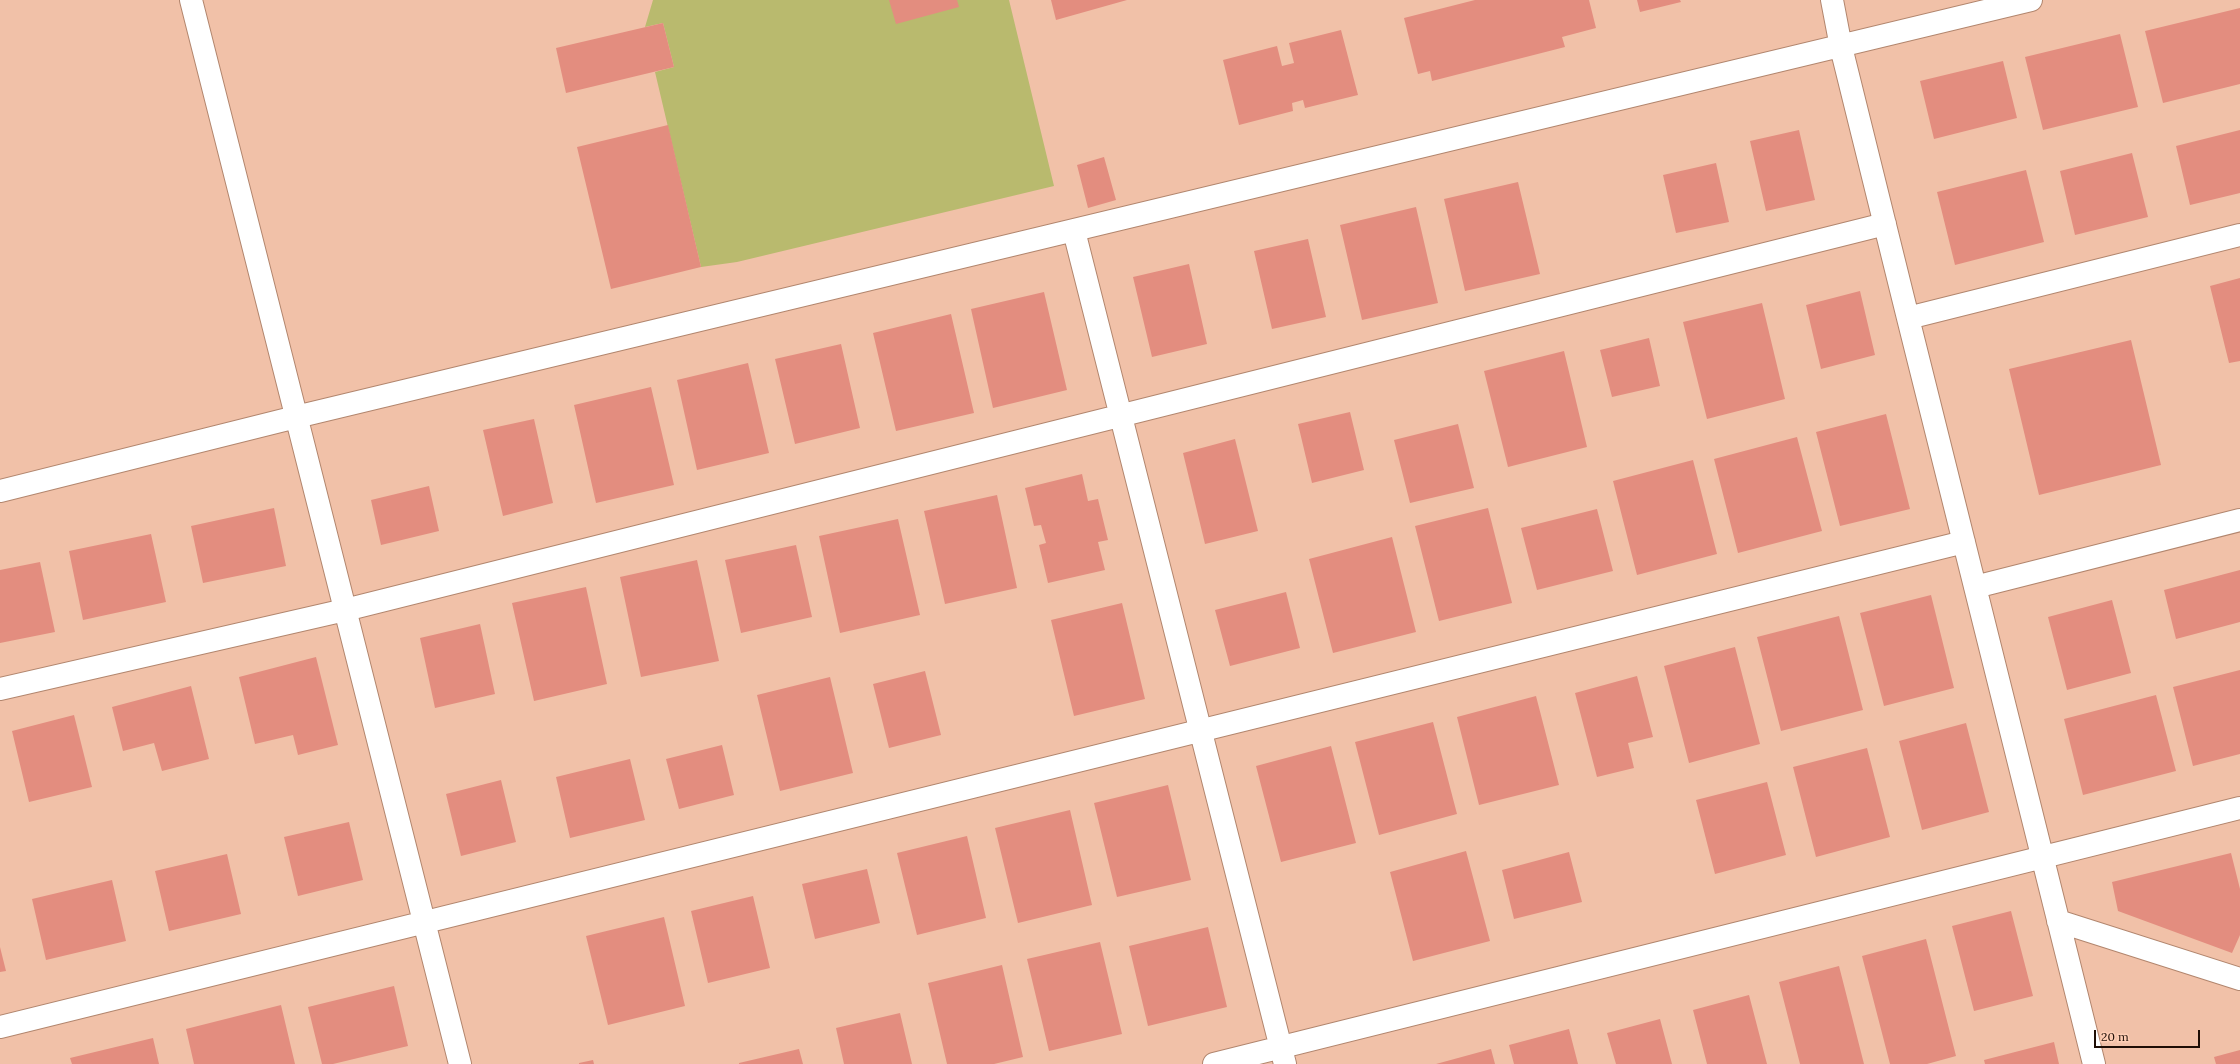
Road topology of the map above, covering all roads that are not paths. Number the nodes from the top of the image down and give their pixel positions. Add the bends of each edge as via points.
1 (191, 0) edge
2 (1832, 0) edge
3 (2031, 0) edge
4 (1841, 47) junction
5 (1885, 224) junction
6 (1074, 230) junction
7 (2240, 235) edge
8 (1908, 318) junction
9 (1121, 415) junction
10 (296, 417) junction
11 (0, 491) edge
12 (2240, 520) edge
13 (1964, 542) junction
14 (1975, 587) junction
15 (345, 610) junction
16 (0, 689) edge
17 (1201, 730) junction
18 (2240, 808) edge
19 (2042, 857) junction
20 (2058, 921) junction
21 (424, 922) junction
22 (2240, 979) edge
23 (0, 1026) edge
24 (1283, 1056) edge
25 (460, 1064) edge
26 (1214, 1064) edge
27 (2094, 1064) edge

1 - 10 street
2 - 4 street
3 - 4 street
4 - 5 street
4 - 6 street
5 - 8 street
5 - 9 street
6 - 9 street
6 - 10 street
7 - 8 street
8 - 13 street
9 - 15 street
9 - 17 street
10 - 11 street
10 - 15 street
12 - 14 street
13 - 14 street
13 - 17 street
14 - 19 street
15 - 16 street
15 - 21 street
17 - 21 street
17 - 24 street
18 - 19 street
19 - 20 street
19 - 24 street
20 - 22 street
20 - 27 street
21 - 23 street
21 - 25 street
24 - 26 street

